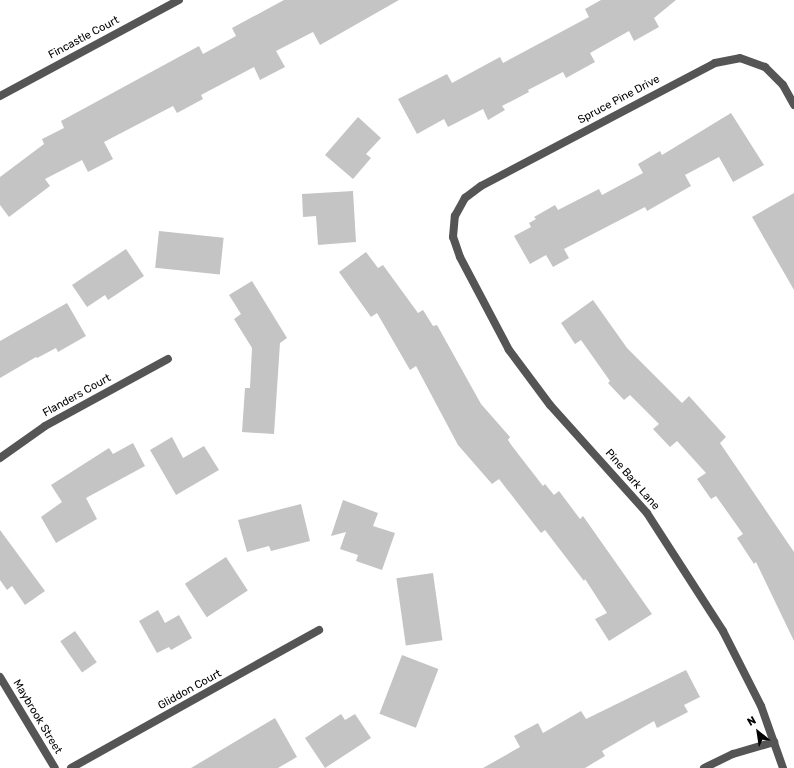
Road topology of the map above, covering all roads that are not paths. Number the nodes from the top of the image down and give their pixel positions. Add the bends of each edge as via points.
1 (179, 0) edge
2 (0, 96) edge
3 (794, 105) edge
4 (455, 216) joint
5 (168, 359) dead end
6 (0, 458) edge
7 (319, 630) dead end
8 (0, 677) edge
9 (774, 742) junction
10 (55, 768) edge
11 (72, 768) edge
12 (704, 768) edge
13 (783, 768) edge

1 - 2 street, Fincastle Court
3 - 4 street, Spruce Pine Drive via 783,85 765,66 740,58 715,63 481,186 465,198
4 - 9 street, Pine Bark Lane via 453,237 460,257 509,350 550,405 647,513 723,631 761,706
5 - 6 street, Flanders Court via 45,426
7 - 11 street, Gliddon Court
8 - 10 street, Maybrook Street
9 - 12 street via 733,754
9 - 13 street, Pine Bark Lane

